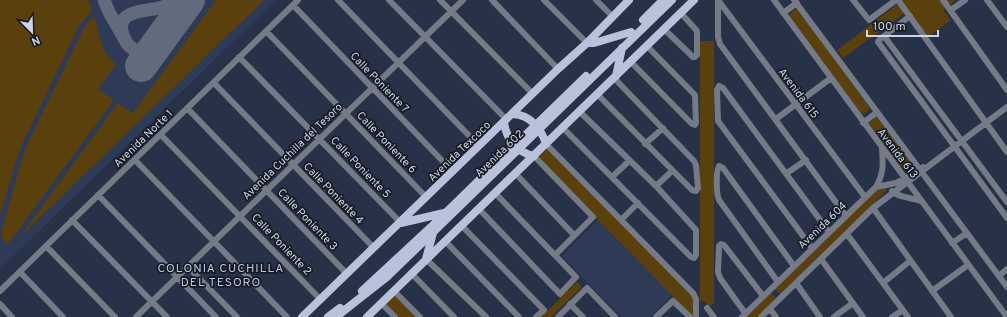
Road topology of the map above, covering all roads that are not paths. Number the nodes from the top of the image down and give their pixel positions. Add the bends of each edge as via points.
1 (298, 0) edge
2 (338, 0) edge
3 (389, 0) edge
4 (440, 0) edge
5 (463, 0) edge
6 (492, 0) edge
7 (544, 0) edge
8 (596, 0) edge
9 (629, 0) edge
10 (663, 0) edge
11 (672, 0) edge
12 (694, 0) edge
13 (718, 0) edge
14 (774, 0) edge
15 (853, 0) edge
16 (897, 0) edge
17 (943, 0) edge
18 (965, 0) edge
19 (987, 0) edge
20 (796, 2) edge
21 (293, 5) junction
22 (951, 10) junction
23 (451, 11) junction
24 (783, 12) junction
25 (681, 13) junction
26 (612, 16) junction
27 (910, 16) junction
28 (1007, 27) edge
29 (664, 29) junction
30 (266, 31) junction
31 (631, 32) junction
32 (425, 36) junction
33 (884, 36) junction
34 (587, 43) junction
35 (647, 46) junction
36 (622, 48) junction
37 (239, 57) junction
38 (398, 62) junction
39 (631, 62) junction
40 (558, 69) junction
41 (615, 77) junction
42 (831, 78) junction
43 (214, 83) junction
44 (372, 88) junction
45 (1007, 90) edge
46 (533, 94) junction
47 (597, 94) junction
48 (795, 104) junction
49 (1007, 107) edge
50 (188, 109) junction
51 (580, 112) junction
52 (877, 112) junction
53 (346, 113) junction
54 (513, 114) junction
55 (776, 119) junction
56 (505, 121) junction
57 (863, 122) junction
58 (986, 122) junction
59 (537, 127) junction
60 (563, 128) junction
61 (663, 128) junction
62 (161, 135) junction
63 (319, 139) junction
64 (962, 141) junction
65 (546, 144) junction
66 (645, 144) junction
67 (479, 146) junction
68 (516, 147) junction
69 (881, 147) junction
70 (954, 147) junction
71 (1007, 152) edge
72 (534, 156) junction
73 (135, 160) junction
74 (806, 160) junction
75 (629, 161) junction
76 (293, 165) junction
77 (921, 170) junction
78 (672, 171) junction
79 (453, 172) junction
80 (787, 173) junction
81 (515, 174) junction
82 (612, 177) junction
83 (906, 180) junction
84 (889, 184) junction
85 (656, 186) junction
86 (876, 187) junction
87 (266, 191) junction
88 (495, 193) junction
89 (893, 193) junction
90 (98, 195) junction
91 (865, 197) junction
92 (426, 198) junction
93 (922, 202) junction
94 (1007, 202) edge
95 (638, 203) junction
96 (873, 208) junction
97 (479, 209) junction
98 (445, 213) junction
99 (240, 216) junction
100 (846, 216) junction
101 (1007, 218) edge
102 (622, 219) junction
103 (72, 220) junction
104 (400, 223) junction
105 (462, 226) junction
106 (829, 232) junction
107 (433, 233) junction
108 (967, 233) junction
109 (847, 234) junction
110 (574, 235) junction
111 (214, 241) junction
112 (446, 241) junction
113 (952, 243) junction
114 (46, 246) junction
115 (374, 248) junction
116 (812, 248) junction
117 (555, 255) junction
118 (426, 259) junction
119 (821, 259) junction
120 (910, 261) junction
121 (968, 265) junction
122 (794, 266) junction
123 (188, 267) junction
124 (1007, 270) edge
125 (20, 272) junction
126 (411, 273) junction
127 (347, 274) junction
128 (999, 276) junction
129 (177, 277) junction
130 (778, 282) junction
131 (796, 283) junction
132 (883, 283) junction
133 (1007, 287) edge
134 (770, 289) junction
135 (394, 290) junction
136 (0, 291) edge
137 (932, 291) junction
138 (763, 296) junction
139 (780, 299) junction
140 (321, 300) junction
141 (152, 301) junction
142 (381, 303) junction
143 (853, 303) junction
144 (0, 304) edge
145 (570, 304) junction
146 (707, 308) dead end
147 (770, 309) junction
148 (902, 310) junction
149 (744, 315) edge
150 (1005, 316) edge
151 (12, 317) edge
152 (63, 317) edge
153 (115, 317) edge
154 (136, 317) edge
155 (167, 317) edge
156 (216, 317) edge
157 (237, 317) edge
158 (287, 317) edge
159 (302, 317) edge
160 (328, 317) edge
161 (336, 317) edge
162 (367, 317) edge
163 (395, 317) edge
164 (420, 317) edge
165 (454, 317) edge
166 (486, 317) edge
167 (520, 317) edge
168 (536, 317) edge
169 (558, 317) edge
170 (583, 317) edge
171 (615, 317) edge
172 (656, 317) edge
173 (690, 317) edge
174 (696, 317) edge
175 (714, 317) edge
176 (761, 317) edge
177 (776, 317) edge
178 (820, 317) edge
179 (834, 317) edge
180 (864, 317) edge
181 (892, 317) edge
182 (908, 317) edge
183 (951, 317) edge

1 - 21 street, Avenida Norte 1
2 - 38 street
3 - 32 street
4 - 23 street
5 - 23 street, Avenida Cuchilla del Tesoro
6 - 40 street
7 - 34 street
8 - 26 street
9 - 26 main road, Avenida Texcoco
10 - 31 main road, Avenida 602
11 - 36 main road, Avenida 602
12 - 25 main road
13 - 48 street, Avenida 615
13 - 55 street via 719,41
14 - 24 street, Avenida 613
15 - 16 street via 869,20
16 - 27 street
17 - 22 street
18 - 22 street
19 - 28 street
20 - 24 street
20 - 52 street, Avenida 613
21 - 30 street, Avenida Norte 1
21 - 44 street, Calle Poniente 7
22 - 45 street
23 - 32 street, Avenida Cuchilla del Tesoro
23 - 46 street
24 - 42 street, Avenida 613
25 - 29 main road
25 - 29 street via 697,31 696,57 693,58
26 - 34 main road, Avenida Texcoco
27 - 33 street
27 - 58 street
29 - 35 main road
30 - 37 street, Avenida Norte 1
30 - 53 street, Calle Poniente 6
31 - 34 main road
31 - 59 main road, Avenida 602
32 - 38 street, Avenida Cuchilla del Tesoro
32 - 56 street
33 - 64 street
33 - 70 street via 878,41
34 - 40 main road, Avenida Texcoco
35 - 39 main road
35 - 39 street via 695,96 695,125
36 - 41 main road
36 - 59 main road, Avenida 602
37 - 43 street, Avenida Norte 1
37 - 63 street, Calle Poniente 5
38 - 44 street, Avenida Cuchilla del Tesoro
38 - 67 street
39 - 41 main road
40 - 46 main road, Avenida Texcoco
41 - 47 main road
41 - 61 street
42 - 48 street
42 - 57 street, Avenida 613
43 - 50 street, Avenida Norte 1
43 - 76 street, Calle Poniente 4
44 - 53 street, Avenida Cuchilla del Tesoro
44 - 79 street, Calle Poniente 7
46 - 54 main road, Avenida Texcoco
47 - 51 main road
47 - 66 street
48 - 55 street
48 - 91 street, Avenida 615
49 - 58 street, Avenida 604
50 - 62 street, Avenida Norte 1
50 - 87 street, Calle Poniente 3
51 - 60 main road
51 - 75 street
52 - 57 street
52 - 77 street, Avenida 613
53 - 63 street, Avenida Cuchilla del Tesoro
53 - 92 street, Calle Poniente 6
54 - 56 main road, Avenida Texcoco
54 - 59 main road via 524,116
55 - 74 street
56 - 67 main road, Avenida Texcoco
56 - 68 main road via 507,135
57 - 69 street, Avenida 613
58 - 64 street, Avenida 604
58 - 71 street
59 - 65 main road
59 - 68 main road, Avenida 602
60 - 65 main road
60 - 82 street
61 - 66 street
61 - 78 street via 696,163 696,191
62 - 73 street, Avenida Norte 1
62 - 99 street, Calle Poniente 2
63 - 76 street, Avenida Cuchilla del Tesoro
63 - 104 street, Calle Poniente 5
64 - 70 street, Avenida 604
64 - 94 street
65 - 72 main road
65 - 102 street
66 - 78 street
67 - 79 main road, Avenida Texcoco
68 - 72 main road
68 - 98 main road, Avenida 602
68 - 107 main road, Avenida 602
69 - 83 street, Avenida 613
69 - 86 street via 883,170
70 - 77 street, Avenida 604
70 - 101 street
72 - 81 main road
72 - 110 street via 593,217
73 - 90 street, Avenida Norte 1
73 - 111 street
74 - 80 street
74 - 100 street
75 - 82 street
75 - 85 street
76 - 87 street, Avenida Cuchilla del Tesoro
76 - 115 street, Calle Poniente 4
77 - 83 street, Avenida 604
77 - 108 street, Avenida 613
78 - 85 street
79 - 92 main road, Avenida Texcoco
80 - 106 street
80 - 116 street via 719,86 718,120
81 - 88 main road
81 - 110 street
82 - 95 street
83 - 84 street, Avenida 604
83 - 89 street, Avenida 604
83 - 93 street, Avenida 613
84 - 86 street, Avenida 604
84 - 89 street
85 - 95 street via 696,231 694,258
86 - 91 street, Avenida 604
87 - 99 street, Avenida Cuchilla del Tesoro
87 - 127 street, Calle Poniente 3
88 - 97 main road
88 - 117 street
89 - 93 street
89 - 96 street, Avenida 604
90 - 103 street, Avenida Norte 1
90 - 129 street
91 - 100 street, Avenida 604
92 - 104 main road, Avenida Texcoco
93 - 113 street, Avenida 613
95 - 102 street
96 - 109 street, Avenida 604
96 - 120 street
97 - 105 main road
97 - 117 street via 560,294 576,277
98 - 104 main road
98 - 160 main road, Avenida 602 via 372,282
99 - 111 street, Avenida Cuchilla del Tesoro
99 - 140 street, Calle Poniente 2
100 - 106 street, Avenida 604
102 - 174 street via 693,293 696,299
103 - 114 street, Avenida Norte 1
103 - 141 street
104 - 115 main road, Avenida Texcoco
105 - 112 main road
105 - 168 street via 544,310
106 - 116 street, Avenida 604
107 - 118 main road
107 - 161 main road, Avenida 602 via 375,288
108 - 113 street
108 - 128 street, Avenida 613
109 - 119 street, Avenida 604
109 - 132 street
110 - 117 street
111 - 123 street, Avenida Cuchilla del Tesoro
111 - 158 street
112 - 118 main road
112 - 167 street
113 - 121 street, Avenida 613
114 - 125 street, Avenida Norte 1
114 - 153 street
115 - 127 main road, Avenida Texcoco
116 - 122 street, Avenida 604
118 - 126 main road
118 - 166 street
119 - 131 street, Avenida 604
119 - 143 street
120 - 132 street
120 - 137 street
121 - 137 street
121 - 150 street, Avenida 613
122 - 130 street, Avenida 604
122 - 130 street via 719,166 718,198
123 - 129 street, Avenida Cuchilla del Tesoro
123 - 157 street
124 - 128 street
125 - 136 street, Avenida Norte 1
125 - 152 street
126 - 135 main road
126 - 165 street
127 - 140 main road, Avenida Texcoco
128 - 133 street, Avenida 613
129 - 141 street, Avenida Cuchilla del Tesoro
129 - 156 street
130 - 134 street, Avenida 604
131 - 139 street, Avenida 604
131 - 178 street
132 - 148 street
134 - 138 street, Avenida 604
134 - 139 street
135 - 142 main road
135 - 164 street
137 - 183 street
138 - 149 street, Avenida 604
138 - 149 street via 721,244 718,265 720,278
139 - 147 street, Avenida 604
140 - 159 main road, Avenida Texcoco
141 - 154 street, Avenida Cuchilla del Tesoro
141 - 155 street
142 - 162 main road
142 - 163 street
143 - 179 street
143 - 180 street
144 - 151 street
145 - 169 street
145 - 170 street
145 - 171 street via 587,288
146 - 175 street
147 - 176 street, Avenida 604
147 - 177 street
148 - 181 street
148 - 182 street
172 - 173 street via 672,301

